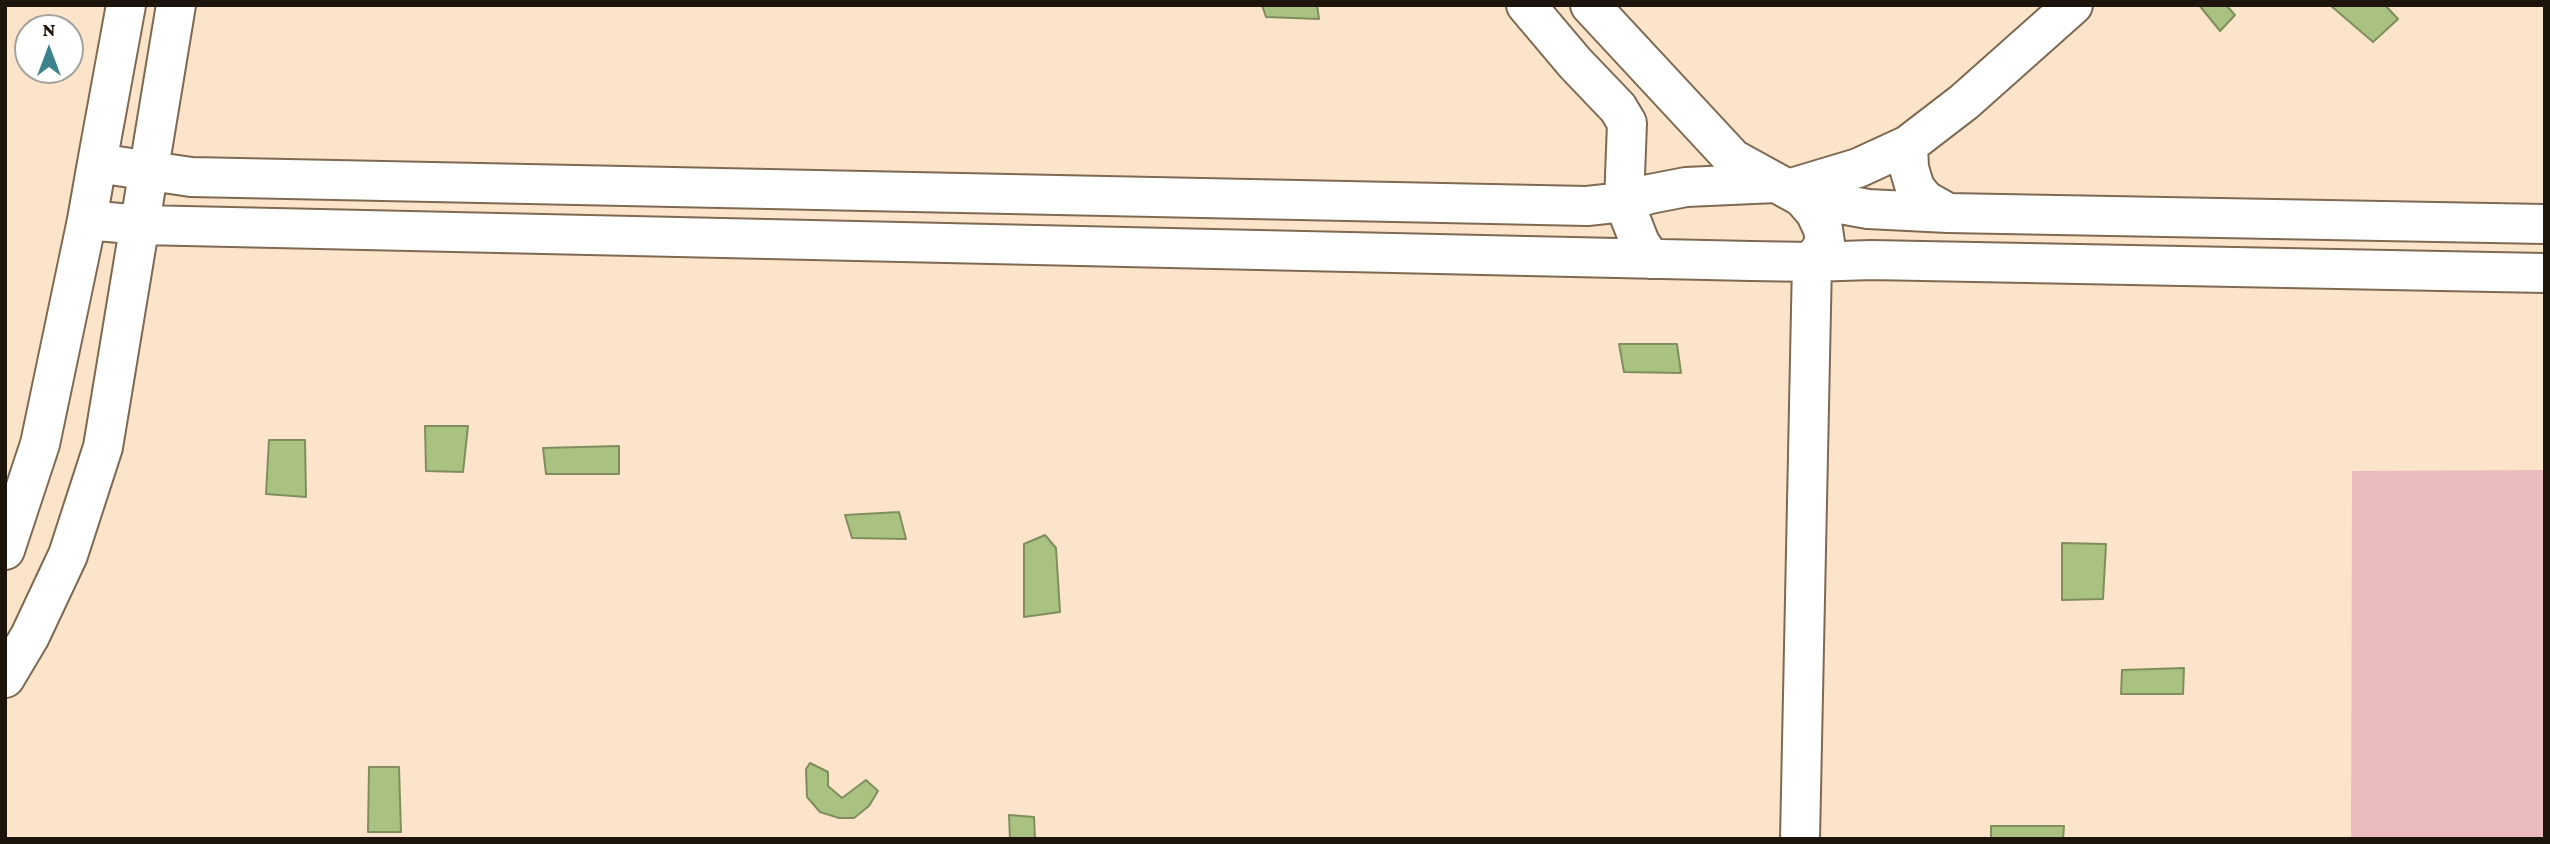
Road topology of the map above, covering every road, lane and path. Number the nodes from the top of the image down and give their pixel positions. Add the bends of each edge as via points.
1 (126, 5) edge
2 (176, 5) edge
3 (1526, 5) edge
4 (1590, 5) edge
5 (2073, 5) edge
6 (1908, 145) junction
7 (97, 163) junction
8 (150, 170) junction
9 (1789, 190) junction
10 (1624, 202) junction
11 (1948, 213) junction
12 (87, 220) junction
13 (2545, 224) edge
14 (141, 225) junction
15 (1651, 259) junction
16 (1812, 262) junction
17 (2545, 272) edge
18 (5, 550) edge
19 (5, 678) edge
20 (1800, 839) edge

1 - 7 street
2 - 8 street
3 - 10 street via 1627,123
4 - 9 street via 1733,159
5 - 6 street
6 - 9 street via 1858,168
6 - 11 street via 1915,188 1925,200
7 - 8 street
7 - 12 street
8 - 10 street via 191,177 1573,205
8 - 14 street
9 - 10 street via 1686,187
9 - 11 street via 1868,209
9 - 16 street via 1815,212 1823,229 1825,243
10 - 15 street
11 - 13 street
12 - 14 street
12 - 18 street via 40,444
14 - 15 street
14 - 19 street via 103,447 68,555
15 - 16 street
16 - 17 street
16 - 20 street

